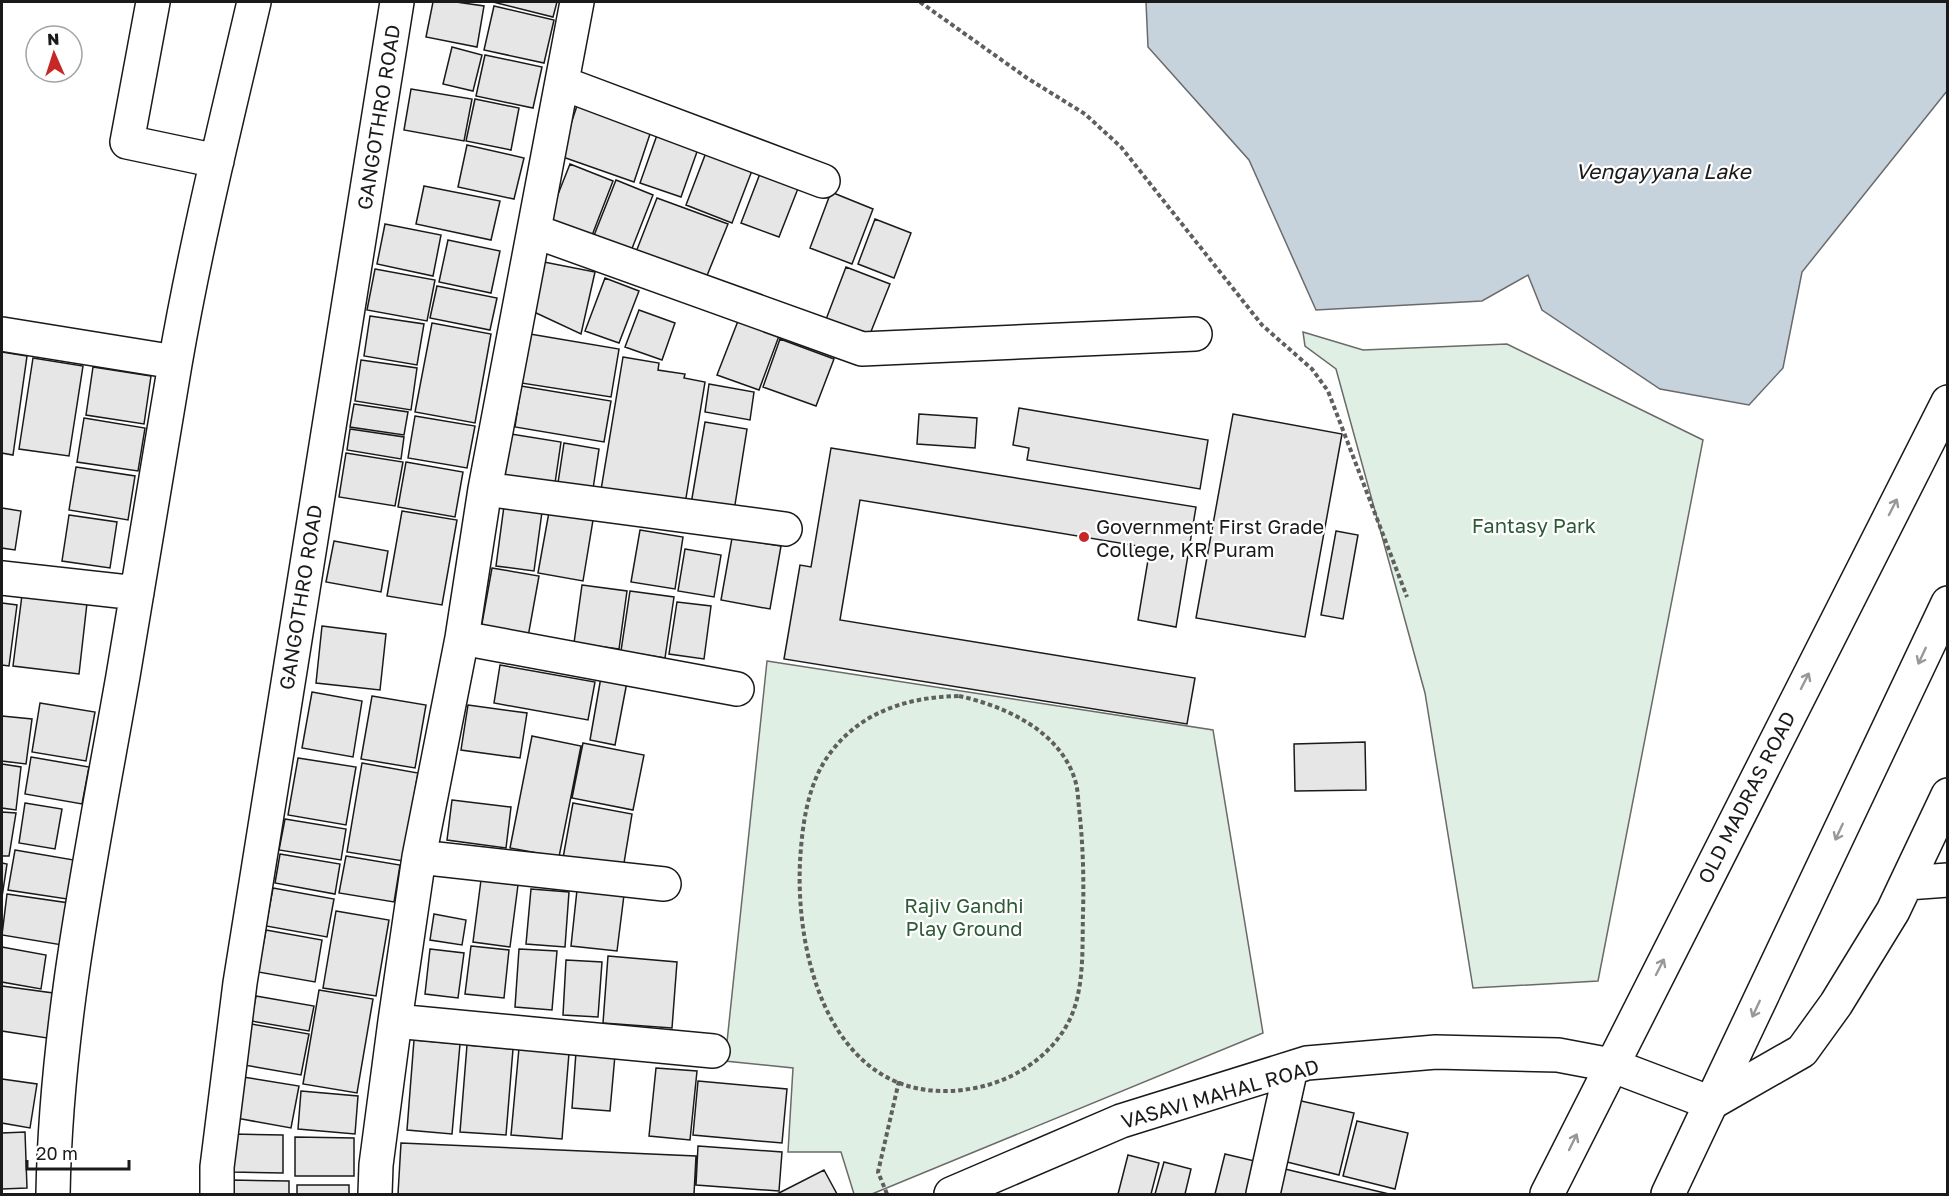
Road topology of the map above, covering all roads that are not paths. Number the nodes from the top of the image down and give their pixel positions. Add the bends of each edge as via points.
1 (153, 2) edge
2 (254, 2) edge
3 (397, 2) edge
4 (578, 2) edge
5 (562, 83) junction
6 (217, 161) junction
7 (823, 181) dead end
8 (534, 231) junction
9 (2, 334) edge
10 (1195, 334) dead end
11 (175, 362) junction
12 (1947, 402) edge
13 (485, 489) junction
14 (784, 529) dead end
15 (2, 578) edge
16 (137, 593) junction
17 (1947, 603) edge
18 (462, 638) junction
19 (736, 689) dead end
20 (1947, 795) edge
21 (419, 857) junction
22 (1947, 880) edge
23 (1906, 883) junction
24 (664, 884) dead end
25 (395, 1021) junction
26 (713, 1051) dead end
27 (1611, 1065) junction
28 (1291, 1068) junction
29 (1711, 1103) junction
30 (53, 1194) edge
31 (216, 1194) edge
32 (375, 1194) edge
33 (951, 1194) edge
34 (1263, 1194) edge
35 (1548, 1194) edge
36 (1668, 1194) edge

1 - 6 main road via 127,142
2 - 6 main road
3 - 31 main road, GANGOTHRO ROAD via 240,984
4 - 5 main road
5 - 7 main road
5 - 8 main road
6 - 11 main road
8 - 10 main road via 862,349
8 - 13 main road
9 - 11 main road
11 - 16 main road
27 -> 12 main road, OLD MADRAS ROAD
13 - 14 main road
13 - 18 main road
15 - 16 main road
16 - 30 main road via 75,955 54,1136
17 -> 29 main road
18 - 19 main road
18 - 21 main road
20 - 23 main road
21 - 24 main road
21 - 25 main road
22 - 23 main road
23 - 29 main road via 1836,1004 1802,1051
25 - 26 main road
25 - 32 main road
27 - 28 main road, VASAVI MAHAL ROAD via 1558,1056 1436,1052 1307,1063
27 - 29 main road, VASAVI MAHAL ROAD
35 -> 27 main road, OLD MADRAS ROAD
28 - 33 main road, VASAVI MAHAL ROAD via 1121,1121
28 - 34 main road
29 - 36 main road

